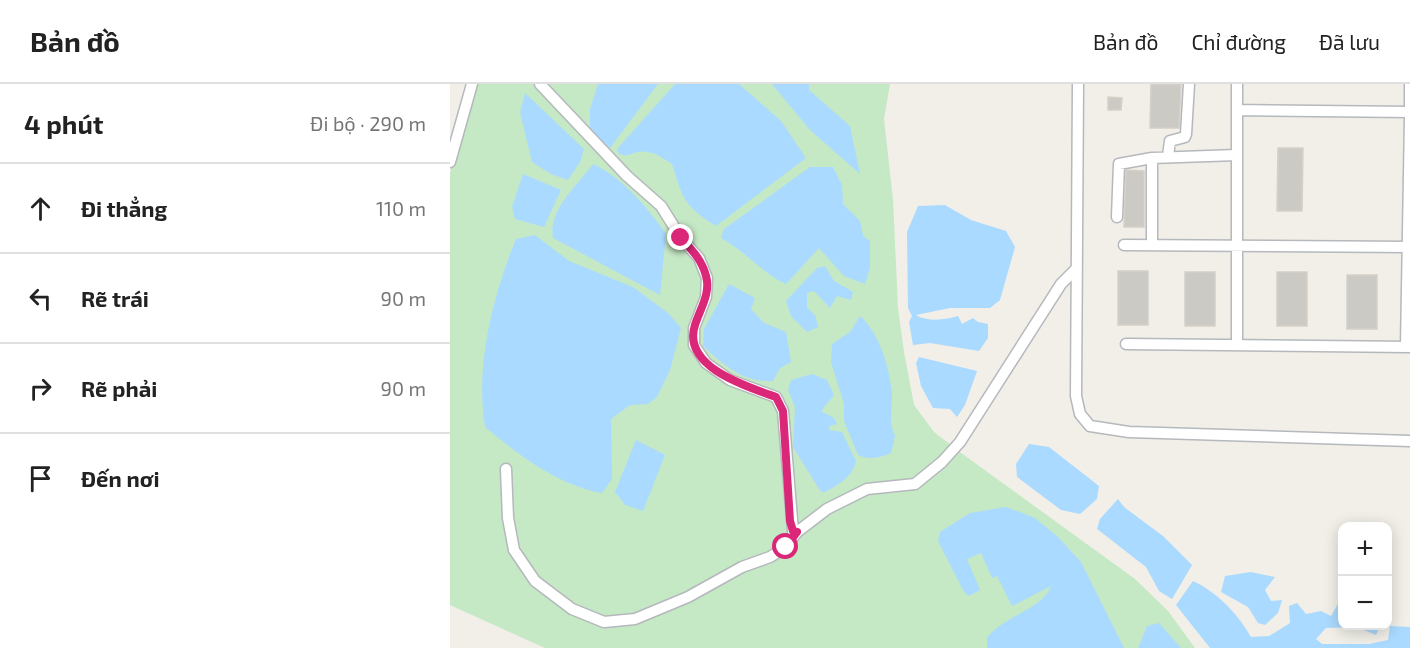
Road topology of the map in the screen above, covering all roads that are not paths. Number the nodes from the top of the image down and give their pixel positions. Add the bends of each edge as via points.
1 (472, 84) edge
2 (540, 84) edge
3 (1078, 84) edge
4 (1189, 84) edge
5 (1237, 84) edge
6 (1410, 84) edge
7 (1410, 106) edge
8 (1237, 110) junction
9 (1410, 112) edge
10 (1410, 117) edge
11 (1237, 155) junction
12 (1168, 156) junction
13 (1152, 158) junction
14 (450, 162) edge
15 (1117, 217) dead end
16 (1152, 244) junction
17 (1236, 244) junction
18 (1124, 245) dead end
19 (1409, 247) edge
20 (1076, 269) junction
21 (1126, 344) dead end
22 (1237, 345) junction
23 (1408, 347) edge
24 (1410, 441) edge
25 (506, 470) dead end
26 (797, 532) junction

1 - 14 street
2 - 26 street via 619,168 661,206 699,258 707,278 706,297 694,328 694,345 706,363 730,380 776,397 784,421 790,521
3 - 20 street
4 - 12 street via 1186,134 1170,141
5 - 8 street
6 - 7 street
8 - 9 street
8 - 11 street
10 - 19 street
11 - 12 street
11 - 17 street
12 - 13 street
13 - 15 street via 1119,164
13 - 16 street
16 - 17 street
16 - 18 street
17 - 19 street
17 - 22 street
19 - 23 street
20 - 24 street via 1076,396 1080,414 1090,426 1129,432
20 - 26 street via 1061,284 960,442 942,462 915,484 867,489 845,499
21 - 22 street
22 - 23 street
25 - 26 street via 514,550 535,581 572,609 604,622 634,619 688,597 742,567 770,557 786,547

